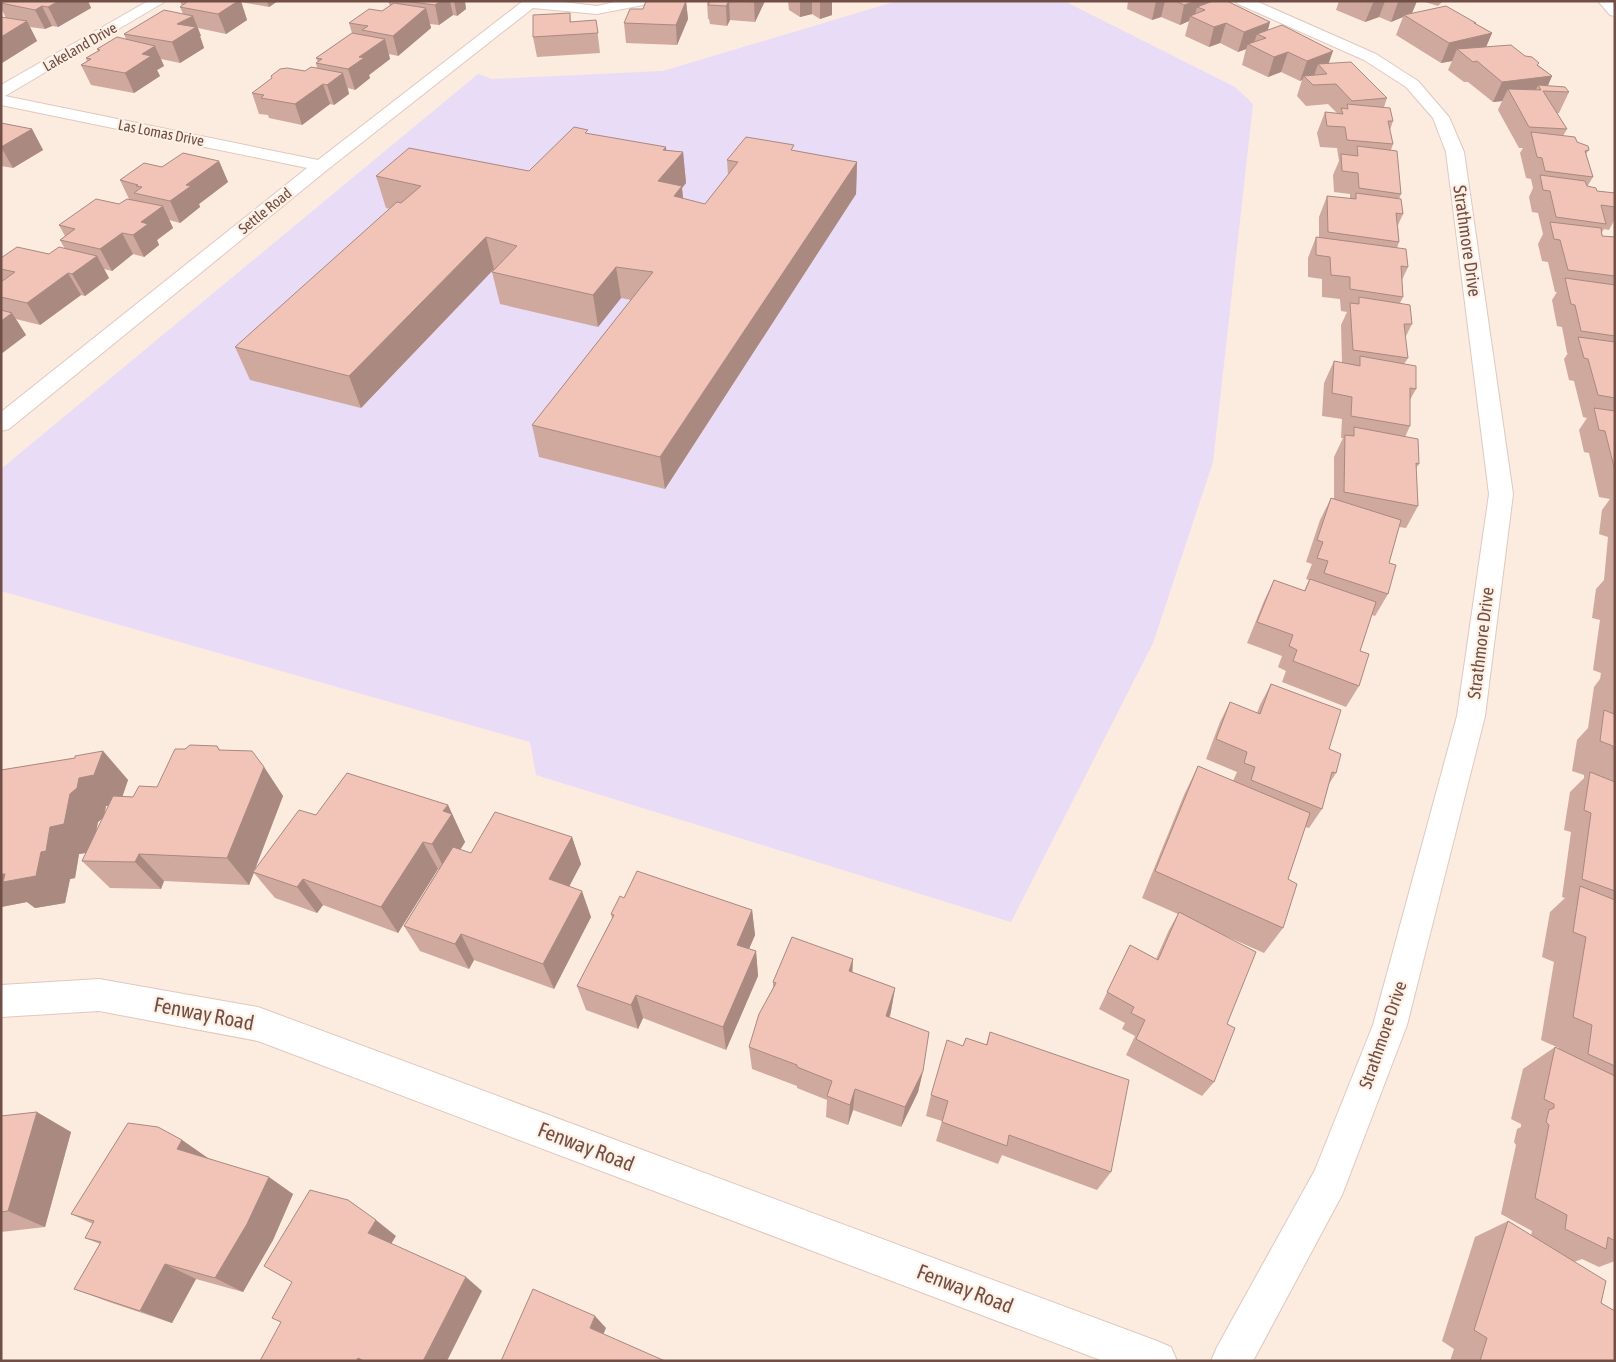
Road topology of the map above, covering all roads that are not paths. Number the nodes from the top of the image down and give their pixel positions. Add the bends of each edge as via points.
1 (159, 1) edge
2 (643, 1) edge
3 (1605, 1) edge
4 (530, 2) edge
5 (1253, 3) edge
6 (1615, 12) edge
7 (1, 92) edge
8 (1, 100) edge
9 (321, 166) junction
10 (1, 424) edge
11 (1, 1001) edge
12 (1156, 1361) edge
13 (1231, 1361) edge

1 - 7 street, Lakeland Drive
2 - 4 street via 598,10
3 - 6 street
4 - 9 street, Settle Road
5 - 13 street, Strathmore Drive via 1370,57 1412,84 1441,117 1455,152 1501,494 1471,716 1390,1025 1329,1182
8 - 9 street, Las Lomas Drive
9 - 10 street, Settle Road
11 - 12 street, Fenway Road via 99,995 258,1024

